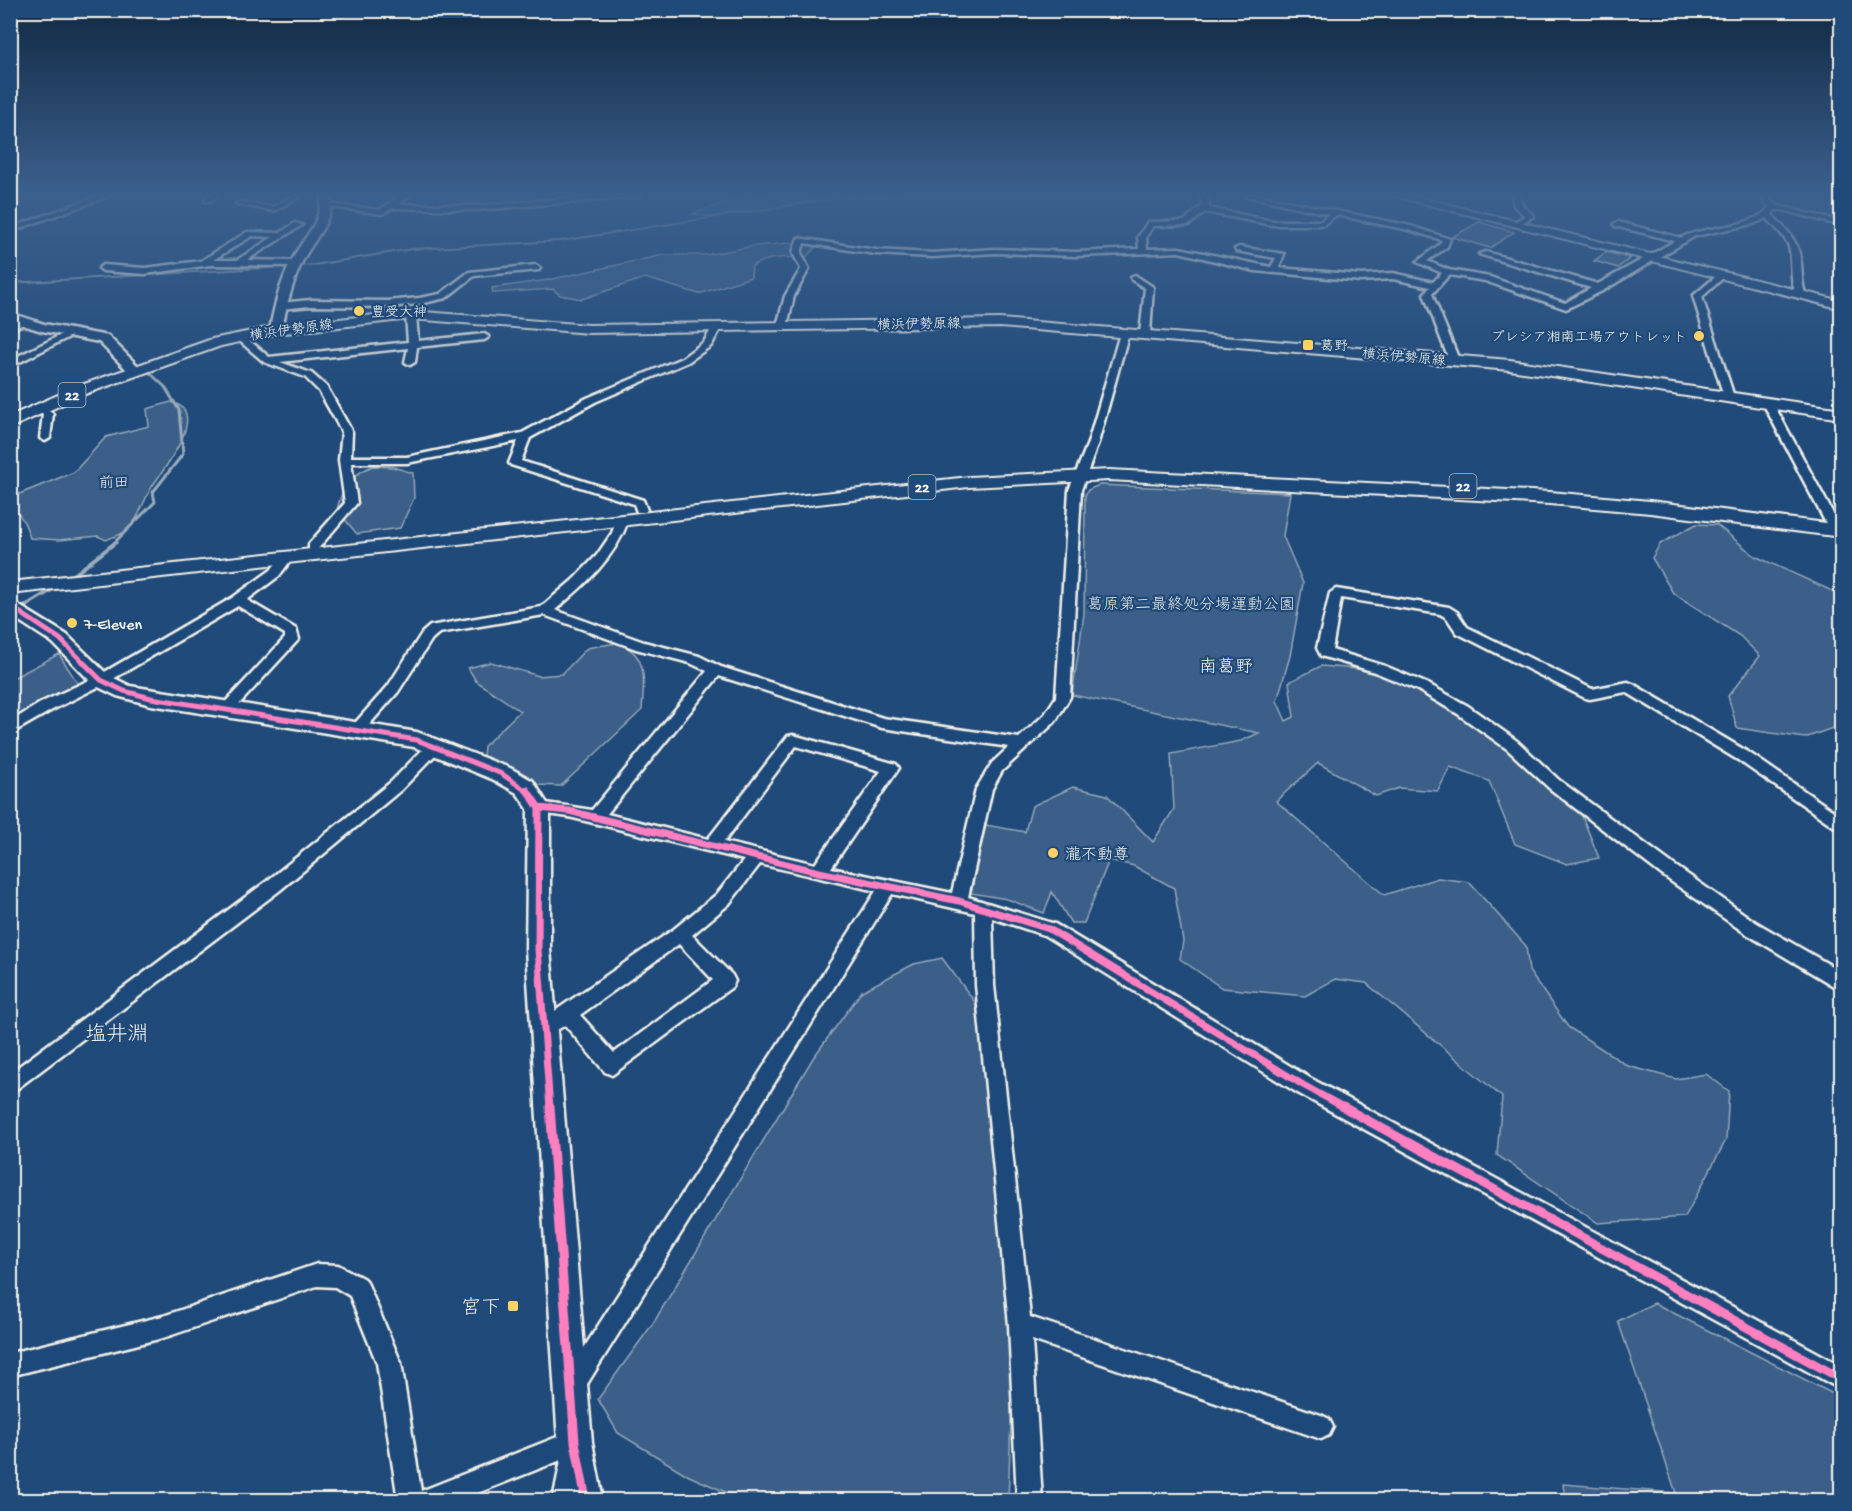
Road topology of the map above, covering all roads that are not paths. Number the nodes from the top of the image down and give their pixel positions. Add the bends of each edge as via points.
1 (295, 265) edge
2 (185, 266) edge
3 (803, 266) edge
4 (1245, 266) edge
5 (1276, 266) edge
6 (1430, 266) edge
7 (1524, 266) edge
8 (1638, 266) edge
9 (1682, 266) edge
10 (1797, 266) edge
11 (103, 268) dead end
12 (536, 268) dead end
13 (1274, 270) junction
14 (1448, 272) junction
15 (1721, 275) junction
16 (1136, 278) dead end
17 (1434, 285) junction
18 (1601, 288) junction
19 (1802, 296) junction
20 (1842, 305) edge
21 (280, 306) junction
22 (379, 310) junction
23 (411, 315) junction
24 (15, 322) edge
25 (782, 326) junction
26 (716, 328) junction
27 (276, 330) junction
28 (1124, 332) junction
29 (72, 333) junction
30 (1146, 334) junction
31 (240, 336) junction
32 (484, 337) dead end
33 (413, 344) junction
34 (267, 360) junction
35 (1454, 360) junction
36 (410, 362) dead end
37 (10, 364) edge
38 (135, 370) junction
39 (1729, 397) junction
40 (1768, 402) junction
41 (44, 409) junction
42 (1842, 414) edge
43 (10, 423) edge
44 (525, 436) junction
45 (45, 438) dead end
46 (345, 460) junction
47 (1082, 472) junction
48 (641, 510) junction
49 (622, 521) junction
50 (1838, 528) edge
51 (313, 547) junction
52 (288, 557) junction
53 (10, 580) edge
54 (10, 588) edge
55 (237, 600) junction
56 (10, 606) edge
57 (545, 611) junction
58 (716, 670) junction
59 (101, 680) junction
60 (225, 710) junction
61 (10, 729) edge
62 (355, 731) junction
63 (1022, 744) junction
64 (434, 747) junction
65 (539, 808) junction
66 (595, 818) junction
67 (1842, 826) edge
68 (712, 846) junction
69 (756, 857) junction
70 (819, 872) junction
71 (888, 886) junction
72 (959, 901) junction
73 (983, 908) junction
74 (680, 934) junction
75 (1842, 983) edge
76 (567, 1013) junction
77 (543, 1030) junction
78 (10, 1085) edge
79 (1020, 1325) junction
80 (10, 1365) edge
81 (1842, 1379) edge
82 (571, 1389) junction
83 (1321, 1427) dead end
84 (575, 1442) junction
85 (410, 1500) edge
86 (430, 1500) edge
87 (565, 1500) edge
88 (586, 1500) edge
89 (1029, 1500) edge

1 - 21 street
2 - 11 street via 145,271
3 - 25 street via 805,269 796,279 783,311
4 - 13 street
5 - 13 street
6 - 14 street
7 - 18 street
8 - 18 street
9 - 15 main road
10 - 19 street via 1795,283
12 - 22 street via 472,274 443,296
13 - 17 street via 1361,278 1393,276
14 - 17 street
14 - 18 street via 1487,279 1566,306
15 - 19 main road
15 - 39 street via 1697,296
16 - 30 street via 1149,287
17 - 35 street via 1428,294
19 - 20 main road
21 - 22 street via 310,303
21 - 27 street
22 - 23 main road, 横浜伊勢原線 / 22
22 - 27 main road, 横浜伊勢原線 / 22
23 - 26 main road, 横浜伊勢原線 / 22 via 589,329
23 - 33 street
24 - 29 street
25 - 26 main road, 横浜伊勢原線 / 22
25 - 28 main road, 横浜伊勢原線 / 22 via 975,322
26 - 44 street via 708,344 685,360 591,400
27 - 31 main road, 横浜伊勢原線 / 22
28 - 30 main road, 横浜伊勢原線 / 22
28 - 47 street
29 - 37 street
29 - 38 street via 106,340
30 - 35 main road, 横浜伊勢原線 / 22
31 - 34 street
31 - 38 main road, 横浜伊勢原線 / 22
32 - 33 street
33 - 34 street
33 - 36 street
34 - 46 street via 308,375 323,389 347,432
35 - 39 main road, 横浜伊勢原線 / 22
38 - 41 main road, 横浜伊勢原線 / 22
39 - 40 main road, 横浜伊勢原線 / 22
40 - 42 main road, 横浜伊勢原線 / 22
40 - 50 street
41 - 43 main road, 横浜伊勢原線 / 22
41 - 45 street via 48,414
44 - 46 street via 407,460
44 - 48 street via 515,463 639,502
46 - 51 street via 351,503
47 - 48 main road, 22 via 951,476
47 - 49 main road, 22
47 - 50 main road, 22 via 1550,498
47 - 63 street via 1075,490 1063,697 1050,718
48 - 51 main road, 22
49 - 52 main road, 22
49 - 57 street via 581,582
51 - 53 main road, 22
52 - 54 main road, 22
52 - 55 street via 275,573
55 - 59 street
55 - 60 street via 291,632 292,639
56 - 59 street via 60,639
57 - 58 street via 641,646 694,659
57 - 62 street via 435,629 393,689
58 - 63 street via 882,723
58 - 66 street
59 - 60 street via 151,698
59 - 61 street
60 - 62 street
62 - 64 street via 417,740
63 - 72 street via 997,767 984,789
64 - 65 street via 525,787
64 - 78 street via 396,786 273,886
65 - 66 street
65 - 77 street via 538,949
66 - 68 street
67 - 75 street via 1743,756 1628,687 1590,694 1462,630 1444,610 1336,593 1326,653 1380,669 1463,710 1668,870 1751,928
68 - 69 street
68 - 70 street via 793,740 891,768
69 - 70 street
69 - 74 street via 723,899
70 - 71 street
71 - 72 street
71 - 82 street
72 - 73 street
73 - 79 street via 985,985
73 - 81 street via 1049,929 1303,1085
74 - 76 street
74 - 76 street via 726,981 612,1066
76 - 77 street
77 - 82 street
79 - 83 street
79 - 89 street
80 - 85 street via 164,1327 317,1275 339,1276 358,1288 389,1363
82 - 84 street
84 - 86 street
84 - 87 street
84 - 88 street

